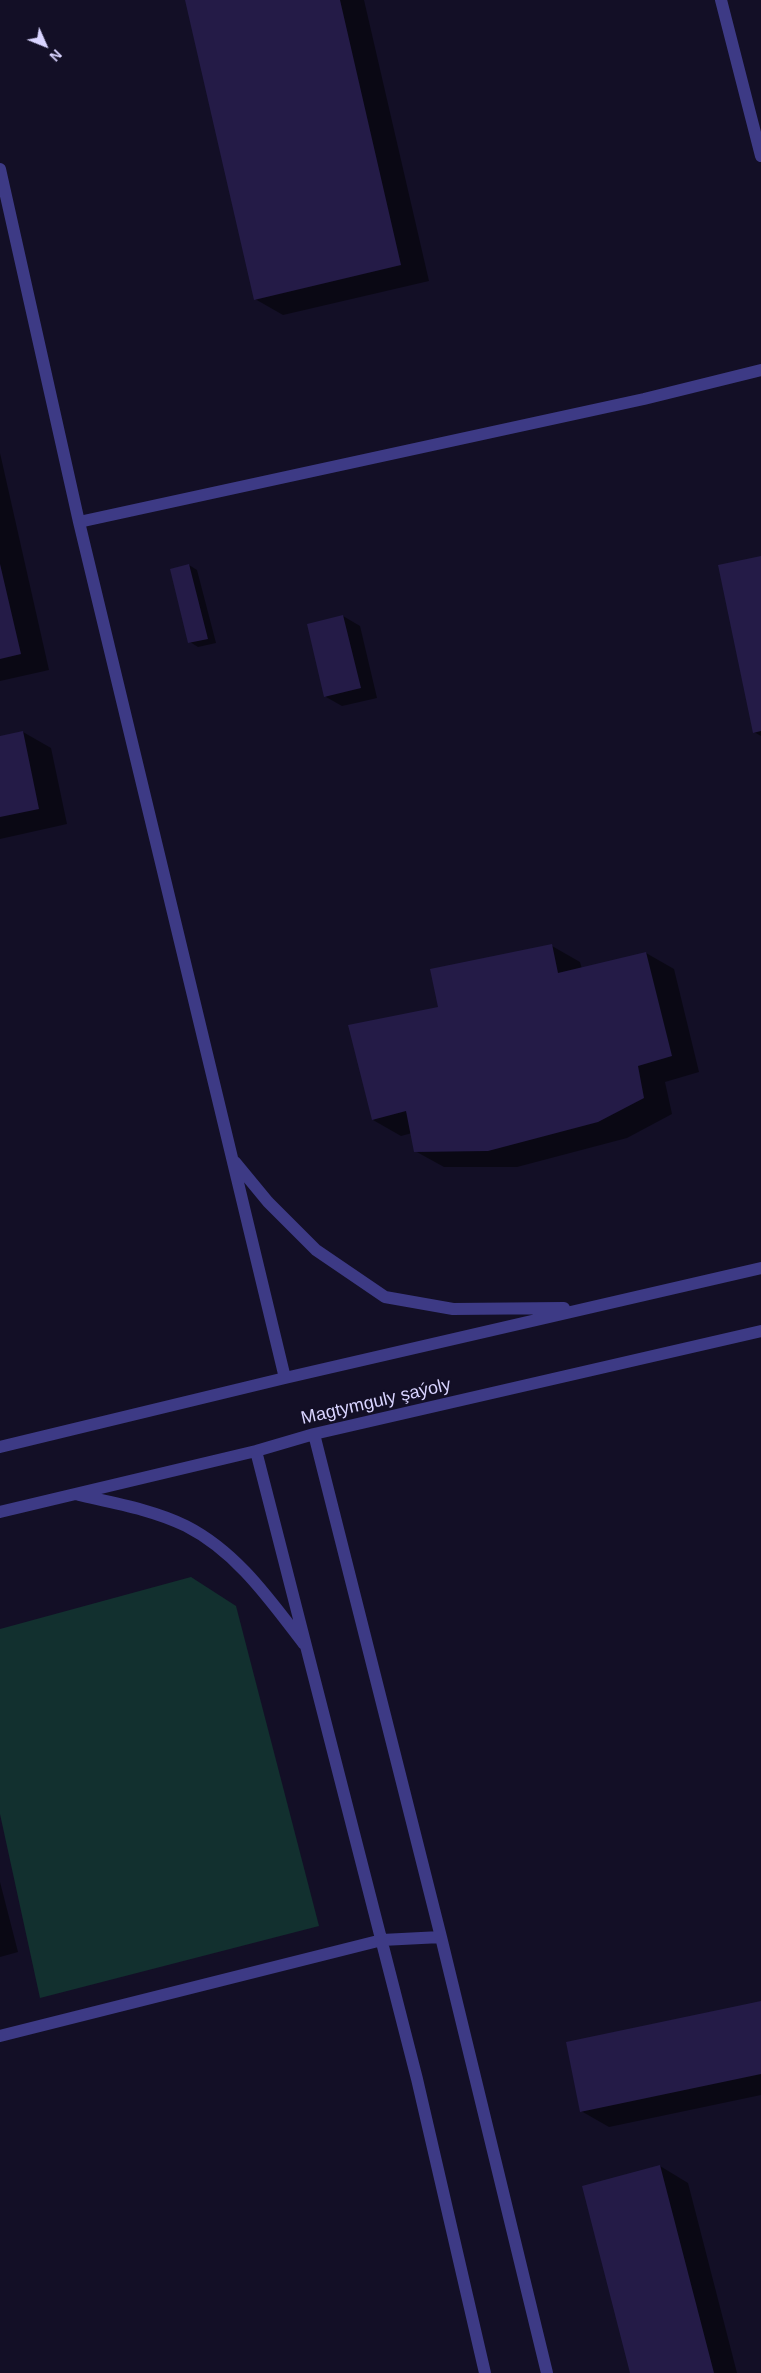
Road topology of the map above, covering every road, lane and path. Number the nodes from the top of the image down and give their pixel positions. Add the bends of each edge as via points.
1 (721, 0) edge
2 (761, 156) edge
3 (0, 169) edge
4 (761, 370) edge
5 (79, 522) junction
6 (232, 1158) junction
7 (761, 1268) edge
8 (586, 1307) junction
9 (761, 1331) edge
10 (285, 1378) junction
11 (314, 1434) junction
12 (0, 1447) edge
13 (256, 1451) junction
14 (74, 1494) junction
15 (0, 1512) edge
16 (307, 1648) junction
17 (441, 1937) junction
18 (382, 1940) junction
19 (0, 2036) edge
20 (485, 2373) edge
21 (547, 2373) edge

1 - 2 street
3 - 5 street
4 - 5 street via 644,399
5 - 6 street
6 - 8 street via 268,1202 316,1250 385,1297 453,1309
6 - 10 street
7 - 8 street
8 - 10 street
9 - 11 street, Magtymguly şaýoly
10 - 12 street
11 - 13 street, Magtymguly şaýoly
11 - 17 street
13 - 14 street, Magtymguly şaýoly
13 - 16 street
14 - 15 street, Magtymguly şaýoly
14 - 16 street via 130,1506 186,1526 230,1556 267,1596
16 - 18 street
17 - 18 street
17 - 21 street
18 - 19 street
18 - 20 street

